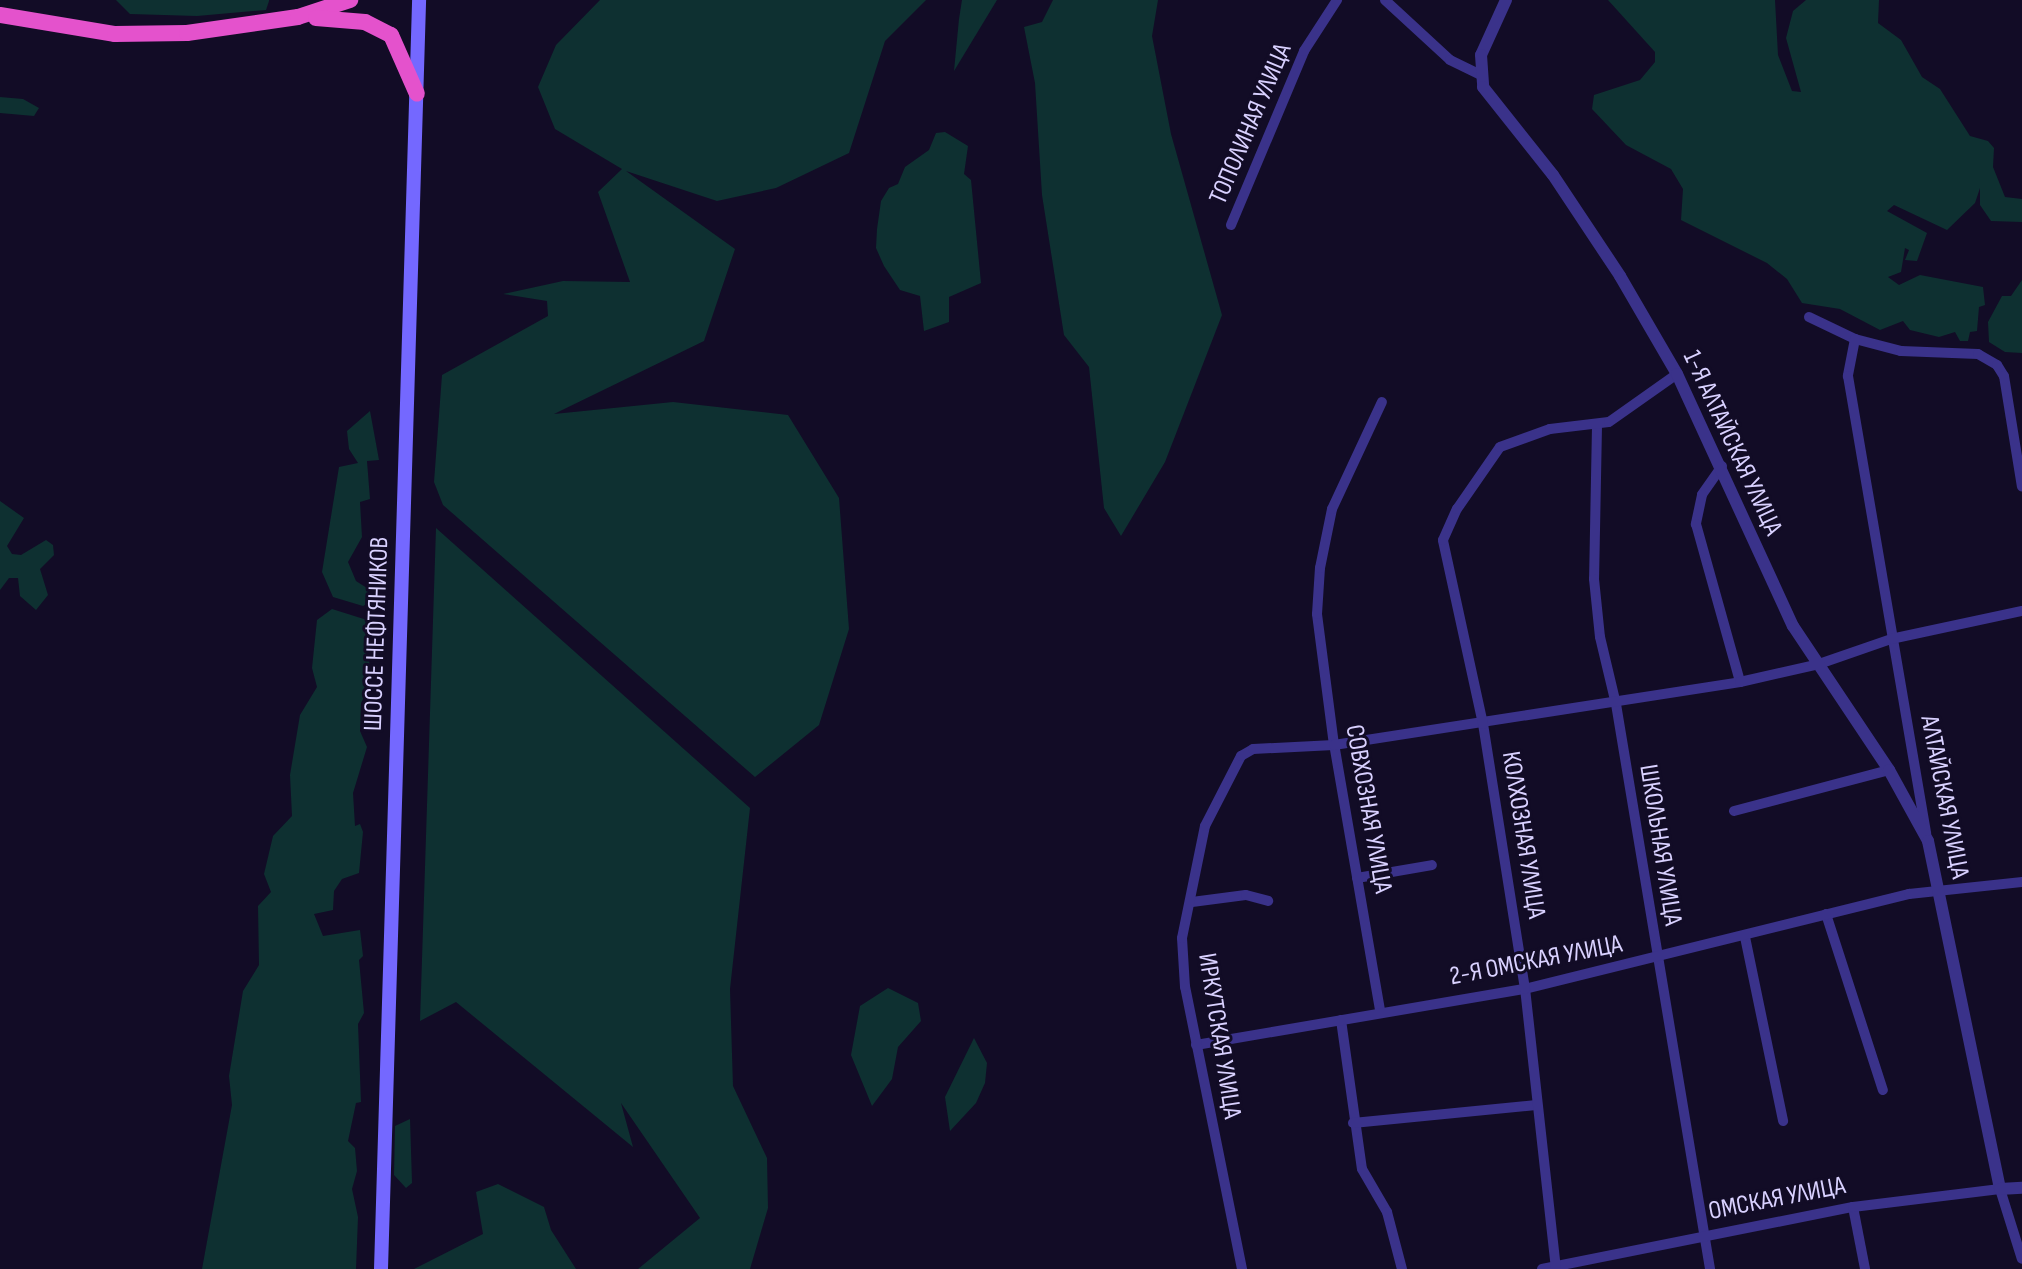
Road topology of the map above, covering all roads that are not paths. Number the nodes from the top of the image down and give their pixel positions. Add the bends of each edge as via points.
1 (350, 0) edge
2 (419, 0) edge
3 (430, 0) edge
4 (1337, 0) edge
5 (1385, 0) edge
6 (1506, 0) edge
7 (337, 4) edge
8 (0, 15) edge
9 (298, 17) junction
10 (418, 70) junction
11 (1479, 74) junction
12 (417, 94) junction
13 (1231, 225) dead end
14 (1809, 317) dead end
15 (1855, 339) junction
16 (1677, 374) junction
17 (1382, 402) dead end
18 (1597, 426) junction
19 (1722, 466) junction
20 (2022, 487) edge
21 (2022, 611) edge
22 (1891, 639) junction
23 (1819, 664) junction
24 (1740, 682) junction
25 (1616, 704) junction
26 (1483, 724) junction
27 (1334, 745) junction
28 (1889, 770) junction
29 (1734, 811) dead end
30 (1928, 841) junction
31 (1432, 865) dead end
32 (1357, 878) junction
33 (2022, 882) edge
34 (1940, 894) junction
35 (1268, 901) dead end
36 (1192, 902) junction
37 (1826, 914) junction
38 (1745, 937) junction
39 (1655, 960) junction
40 (1525, 989) junction
41 (1380, 1010) junction
42 (1341, 1020) junction
43 (1196, 1045) junction
44 (1883, 1090) dead end
45 (1536, 1105) junction
46 (1783, 1121) dead end
47 (1353, 1123) junction
48 (2022, 1188) edge
49 (2000, 1189) junction
50 (1853, 1207) junction
51 (1701, 1236) junction
52 (2022, 1259) edge
53 (1555, 1268) edge
54 (381, 1269) edge
55 (1242, 1269) edge
56 (1402, 1269) edge
57 (1542, 1269) edge
58 (1710, 1269) edge
59 (1865, 1269) edge

1 - 7 highway
2 - 10 main road, ШОССЕ НЕФТЯНИКОВ
3 - 10 main road
4 - 13 street, ТОПОЛИНАЯ УЛИЦА via 1304,51
5 - 11 street via 1450,60
6 - 11 street via 1483,46
7 - 9 highway
8 - 9 highway via 115,34 187,33
9 - 12 highway via 349,18 379,27 399,46
10 - 12 main road, ШОССЕ НЕФТЯНИКОВ
11 - 16 street, 1-Я АЛТАЙСКАЯ УЛИЦА via 1489,97 1595,235
12 - 54 main road, ШОССЕ НЕФТЯНИКОВ
14 - 15 street
15 - 20 street via 1913,352 1978,354 2001,369
15 - 22 street, АЛТАЙСКАЯ УЛИЦА via 1848,376
16 - 18 street via 1629,412
16 - 19 street, 1-Я АЛТАЙСКАЯ УЛИЦА
17 - 27 street, СОВХОЗНАЯ УЛИЦА via 1332,509 1320,568 1317,614
18 - 25 street, ШКОЛЬНАЯ УЛИЦА via 1594,579 1600,637
18 - 26 street, КОЛХОЗНАЯ УЛИЦА via 1550,429 1500,447 1445,533 1444,554
19 - 23 street, 1-Я АЛТАЙСКАЯ УЛИЦА via 1784,607
19 - 24 street via 1702,495 1696,524
21 - 22 street
22 - 23 street
22 - 30 street, АЛТАЙСКАЯ УЛИЦА
23 - 24 street
23 - 28 street, 1-Я АЛТАЙСКАЯ УЛИЦА
24 - 25 street
25 - 26 street
25 - 39 street, ШКОЛЬНАЯ УЛИЦА
26 - 27 street
26 - 40 street, КОЛХОЗНАЯ УЛИЦА
27 - 32 street, СОВХОЗНАЯ УЛИЦА
27 - 36 street, ИРКУТСКАЯ УЛИЦА via 1253,749 1232,768 1205,826
28 - 29 street
28 - 30 street, 1-Я АЛТАЙСКАЯ УЛИЦА
30 - 34 street, АЛТАЙСКАЯ УЛИЦА
31 - 32 street
32 - 41 street, СОВХОЗНАЯ УЛИЦА
33 - 34 street, 2-Я ОМСКАЯ УЛИЦА
34 - 37 street, 2-Я ОМСКАЯ УЛИЦА via 1909,894
34 - 49 street, АЛТАЙСКАЯ УЛИЦА
35 - 36 street via 1246,895
36 - 43 street, ИРКУТСКАЯ УЛИЦА via 1182,938
37 - 38 street, 2-Я ОМСКАЯ УЛИЦА
37 - 44 street
38 - 39 street, 2-Я ОМСКАЯ УЛИЦА
38 - 46 street
39 - 40 street, 2-Я ОМСКАЯ УЛИЦА
39 - 51 street, ШКОЛЬНАЯ УЛИЦА
40 - 41 street, 2-Я ОМСКАЯ УЛИЦА
40 - 45 street, КОЛХОЗНАЯ УЛИЦА
41 - 42 street, 2-Я ОМСКАЯ УЛИЦА
42 - 43 street, 2-Я ОМСКАЯ УЛИЦА
42 - 47 street
43 - 55 street, ИРКУТСКАЯ УЛИЦА
45 - 47 street
45 - 53 street, КОЛХОЗНАЯ УЛИЦА
47 - 56 street via 1362,1169 1387,1212
48 - 49 street, ОМСКАЯ УЛИЦА
49 - 50 street, ОМСКАЯ УЛИЦА
49 - 52 street, АЛТАЙСКАЯ УЛИЦА
50 - 51 street, ОМСКАЯ УЛИЦА
50 - 59 street
51 - 53 street, ОМСКАЯ УЛИЦА
51 - 58 street, ШКОЛЬНАЯ УЛИЦА
53 - 57 street, ОМСКАЯ УЛИЦА

